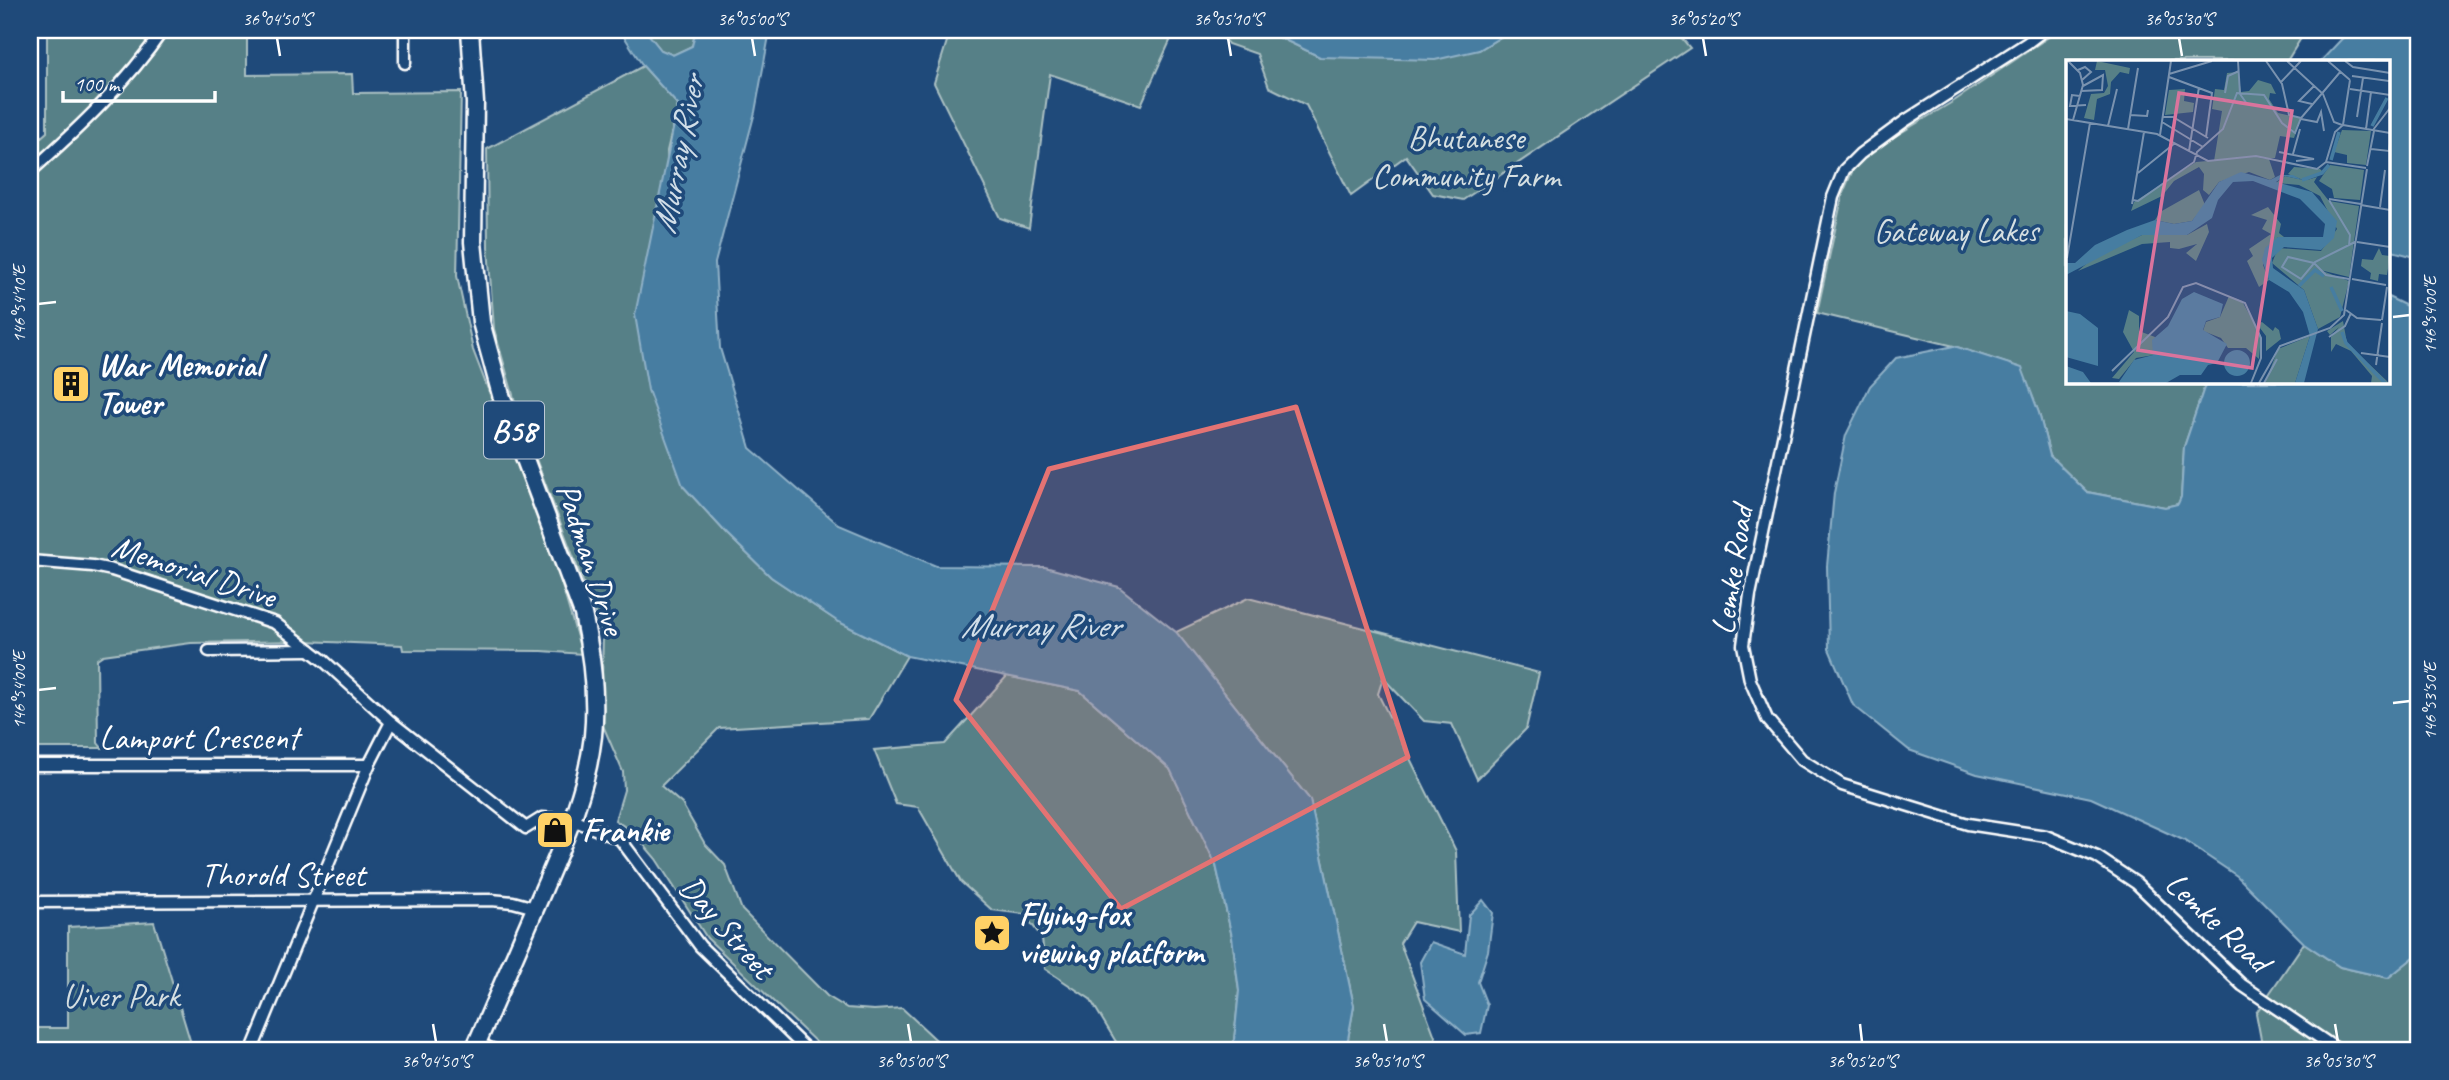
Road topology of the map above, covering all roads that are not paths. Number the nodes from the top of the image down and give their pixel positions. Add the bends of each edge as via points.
1 (163, 30) edge
2 (405, 30) edge
3 (470, 30) edge
4 (2044, 30) edge
5 (405, 63) dead end
6 (30, 172) edge
7 (30, 561) edge
8 (310, 650) junction
9 (209, 652) dead end
10 (391, 722) junction
11 (30, 765) edge
12 (369, 765) junction
13 (573, 820) junction
14 (313, 901) junction
15 (30, 902) edge
16 (536, 908) junction
17 (475, 1047) edge
18 (251, 1050) edge
19 (494, 1050) edge
20 (807, 1050) edge
21 (2338, 1050) edge

1 - 6 street via 109,98
2 - 5 street
3 - 13 main road, Padman Drive / B58 via 475,115 473,242 486,348 578,597 591,652 593,737
4 - 21 street, Lemke Road via 1905,121 1844,170 1833,197 1750,595 1743,645 1750,680 1767,719 1802,760 1842,785 1968,824 2046,836 2097,857 2136,883 2242,985
7 - 8 street, Memorial Drive via 93,566 249,613 275,623
8 - 9 street
8 - 10 street, Memorial Drive
10 - 12 street
10 - 13 street, Memorial Drive via 526,828 542,818
11 - 12 street, Lamport Crescent
12 - 14 street
13 - 16 main road, Padman Drive / B58
13 - 20 street, Day Street via 620,839 700,946
14 - 15 street, Thorold Street
14 - 16 street, Thorold Street via 491,900
14 - 18 street
16 - 17 main road, Padman Drive / B58
17 - 19 street

